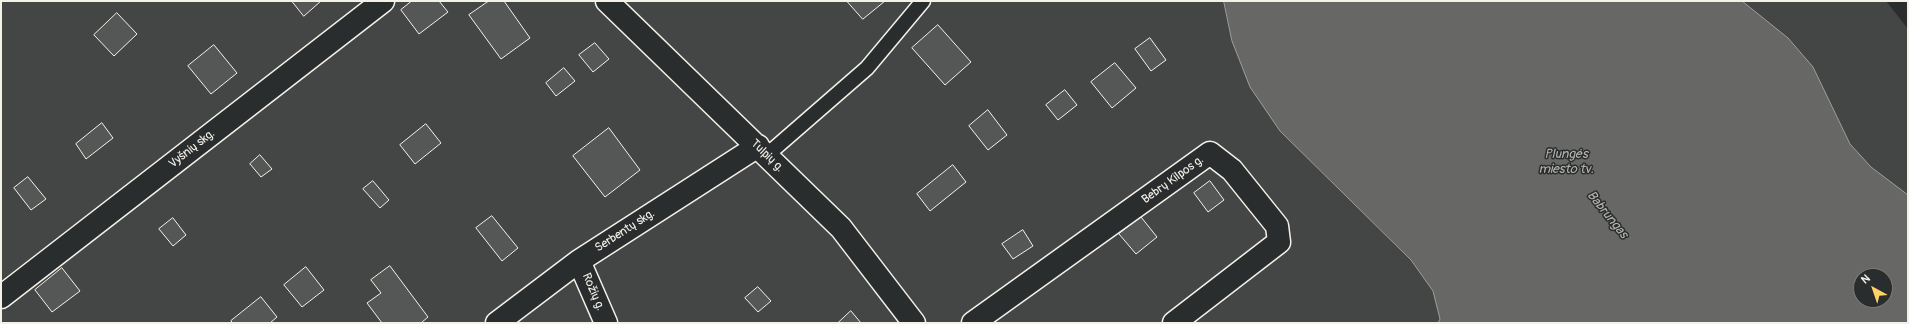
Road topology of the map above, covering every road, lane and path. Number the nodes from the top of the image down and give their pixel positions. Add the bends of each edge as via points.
1 (383, 1) edge
2 (607, 1) edge
3 (923, 1) edge
4 (762, 151) junction
5 (579, 261) junction
6 (1, 297) edge
7 (497, 323) edge
8 (606, 323) edge
9 (914, 323) edge
10 (973, 323) edge
11 (1174, 323) edge

1 - 6 street, Vyšnių skg.
2 - 4 street, Tulpių g.
3 - 4 lane via 867,68
4 - 5 street, Serbentų skg.
4 - 9 street, Tulpių g. via 841,228
5 - 7 street, Serbentų skg.
5 - 8 street, Rožių g.
10 - 11 street, Bebrų Kilpos g. via 1210,154 1232,170 1277,226 1279,242

